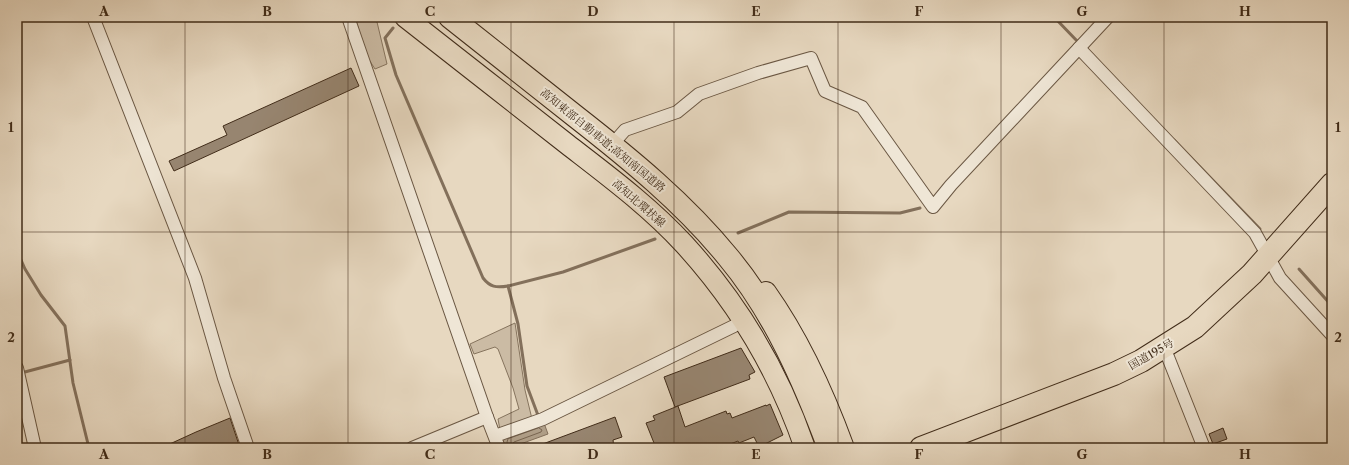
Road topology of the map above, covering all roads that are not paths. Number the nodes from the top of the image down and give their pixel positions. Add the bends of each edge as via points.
1 (93, 17) edge
2 (348, 17) edge
3 (405, 17) edge
4 (450, 17) edge
5 (466, 17) edge
6 (1108, 17) edge
7 (1079, 48) junction
8 (618, 138) junction
9 (1332, 184) edge
10 (1267, 257) junction
11 (743, 319) junction
12 (1332, 335) edge
13 (1164, 347) junction
14 (17, 368) edge
15 (487, 417) junction
16 (495, 436) junction
17 (35, 448) edge
18 (248, 448) edge
19 (412, 448) edge
20 (499, 448) edge
21 (805, 448) edge
22 (829, 448) edge
23 (844, 448) edge
24 (921, 448) edge
25 (1204, 448) edge

1 - 18 street via 195,278 224,378
2 - 15 street
3 - 11 main road, 高知北環状線 via 641,203 683,243
4 - 22 highway, 高知東部自動車道;高知南国道路 via 637,165 703,228 729,258 777,330 798,372
5 - 8 main road
6 - 7 street
7 - 8 street via 951,185 933,208 862,107 825,91 810,58 698,94 677,112 625,130
7 - 10 street via 1255,233
8 - 23 main road via 679,190 731,244 752,272 802,351 831,411
9 - 10 highway, 国道195号
10 - 12 street via 1280,278
10 - 13 highway, 国道195号 via 1195,327
11 - 16 street via 734,326 539,420
11 - 21 main road, 高知北環状線 via 770,367
13 - 24 highway, 国道195号 via 1114,374
13 - 25 street
14 - 17 street
15 - 16 street
15 - 19 street
16 - 20 street

